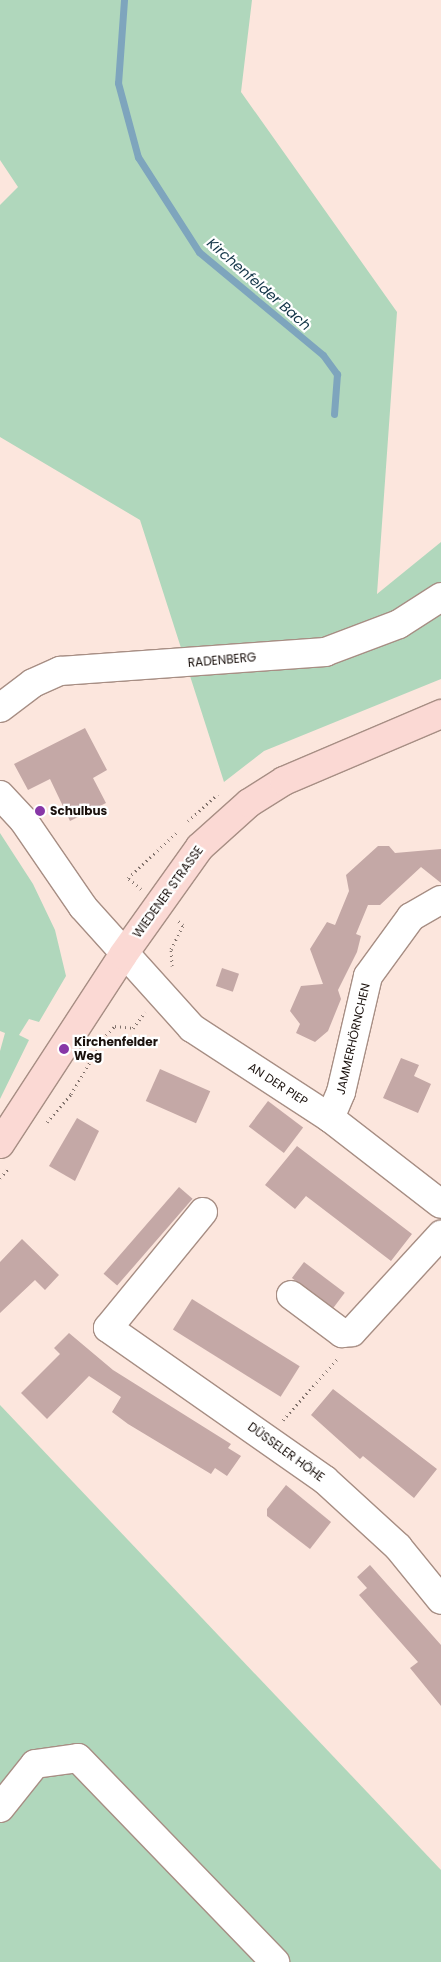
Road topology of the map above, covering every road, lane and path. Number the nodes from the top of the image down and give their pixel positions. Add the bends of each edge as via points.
1 (441, 597) edge
2 (0, 708) edge
3 (441, 714) edge
4 (0, 795) edge
5 (441, 900) edge
6 (183, 925) dead end
7 (123, 955) junction
8 (175, 972) dead end
9 (133, 1028) dead end
10 (106, 1035) dead end
11 (330, 1118) junction
12 (0, 1144) edge
13 (441, 1204) edge
14 (203, 1212) dead end
15 (441, 1235) edge
16 (291, 1295) dead end
17 (441, 1600) edge
18 (0, 1808) edge
19 (275, 1962) edge

1 - 2 street, RADENBERG via 399,624 325,652 60,671 33,683
3 - 7 main road, WIEDENER STRASSE via 316,764 249,803 200,847
4 - 7 street
5 - 11 street, JAMMERHÖRNCHEN via 400,928 368,976 342,1092
6 - 8 path via 171,949
7 - 11 street, AN DER PIEP via 192,1028
7 - 12 main road, WIEDENER STRASSE
9 - 10 path via 115,1026
11 - 13 street, AN DER PIEP
14 - 17 street, DÜSSELER HÖHE via 108,1328 324,1480 398,1547
15 - 16 street via 352,1332 342,1333
18 - 19 street via 35,1764 78,1758

